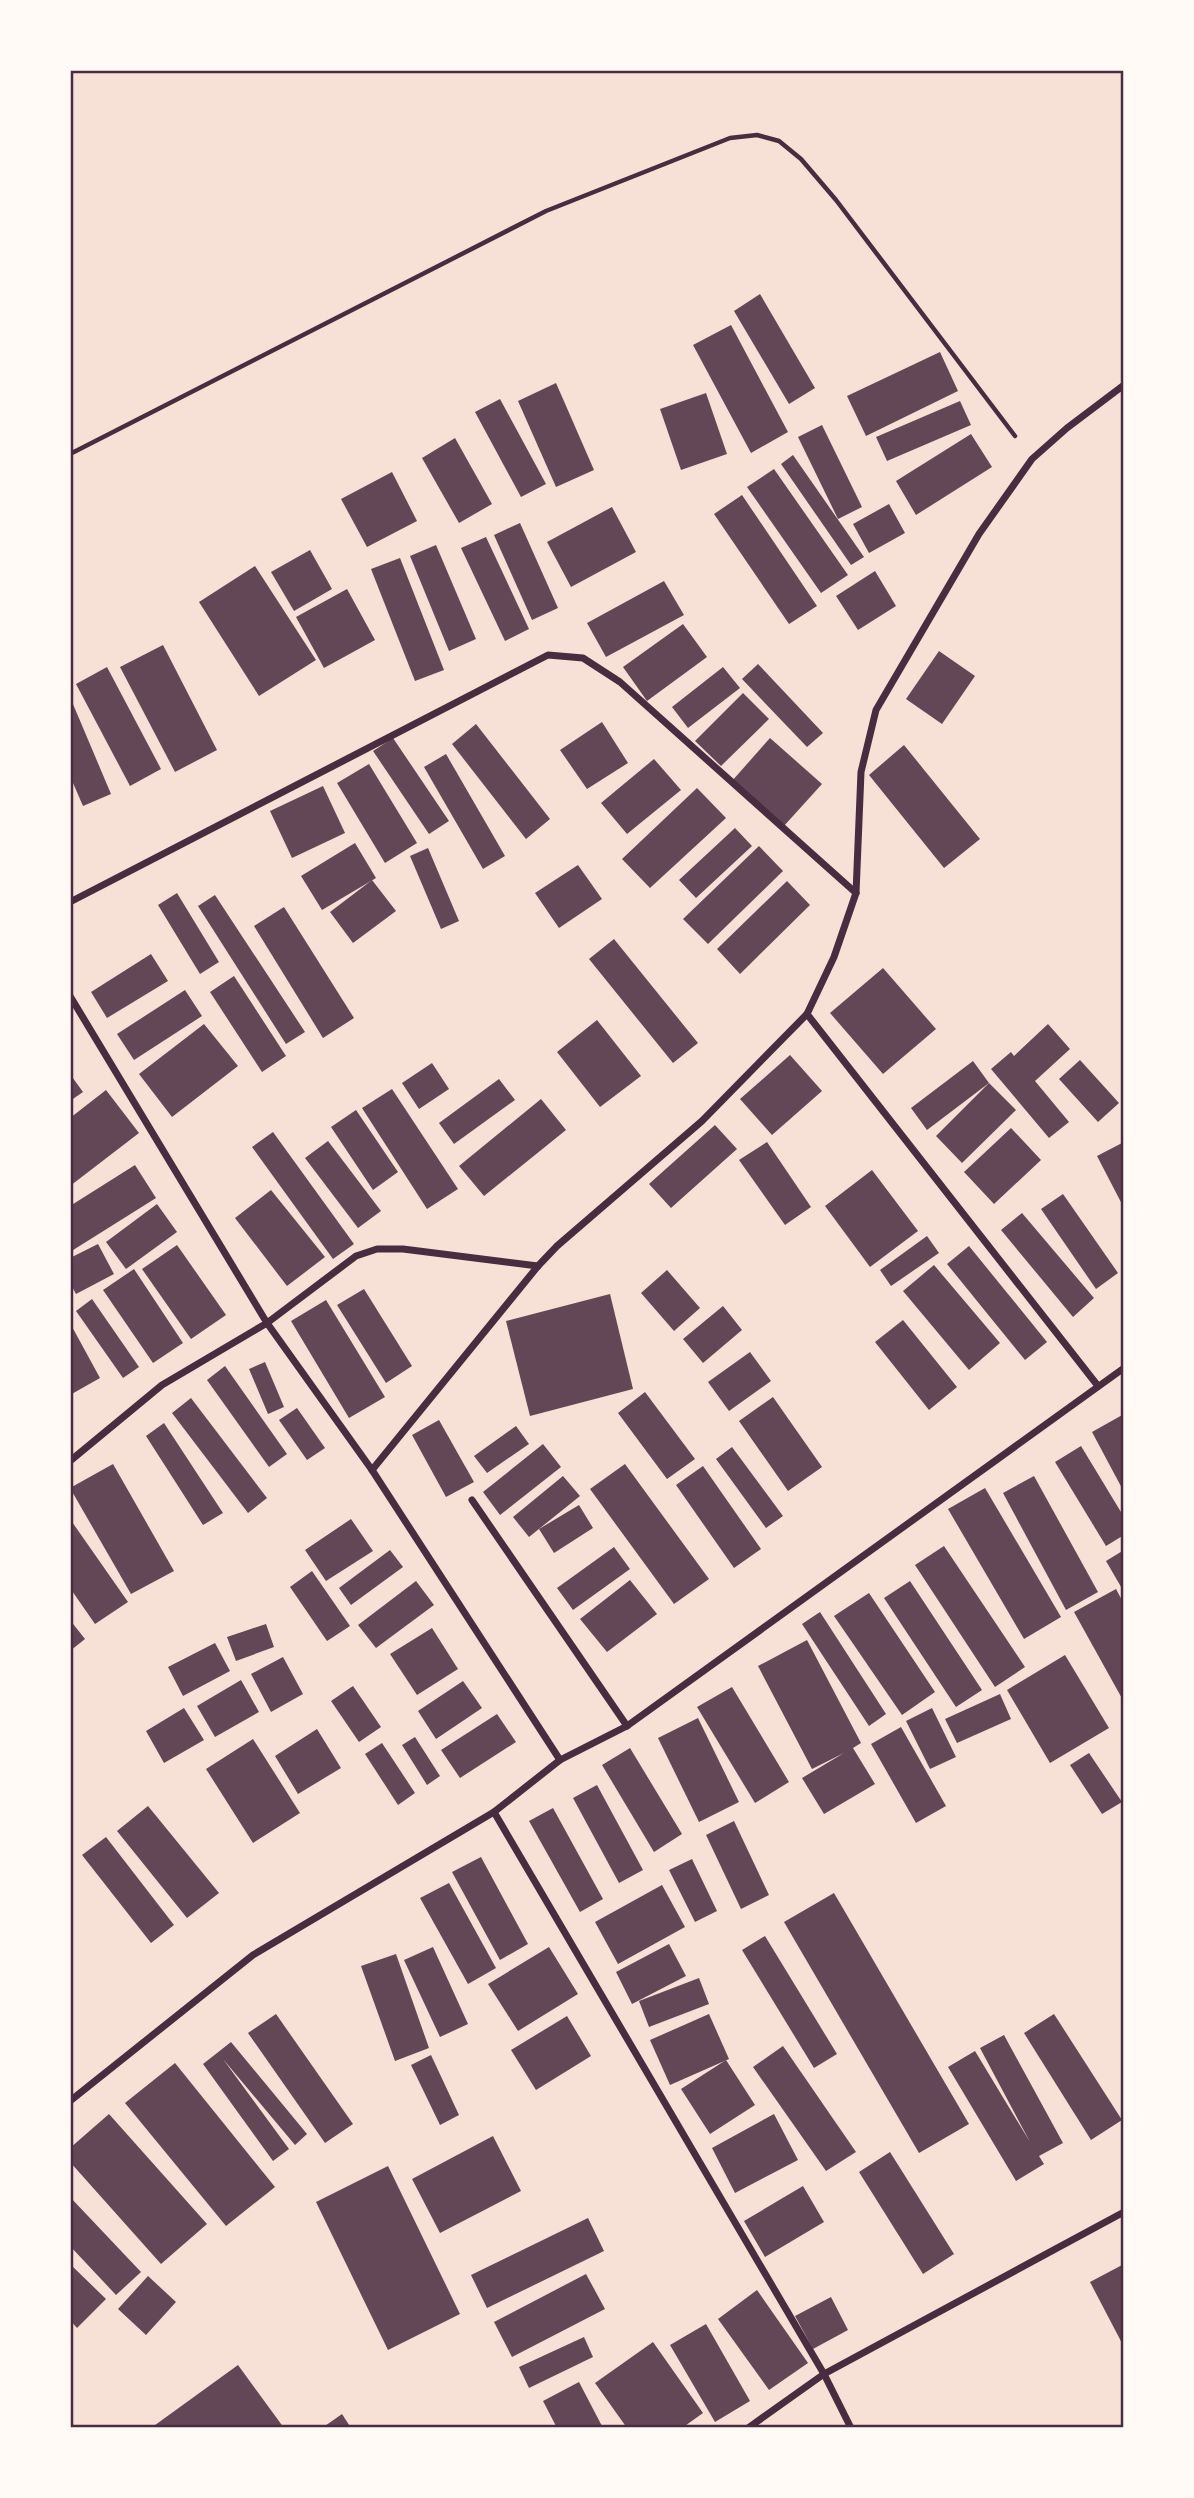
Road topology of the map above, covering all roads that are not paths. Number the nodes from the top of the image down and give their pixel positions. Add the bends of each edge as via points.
1 (1124, 385) edge
2 (856, 893) junction
3 (70, 902) edge
4 (70, 996) edge
5 (807, 1014) junction
6 (538, 1266) junction
7 (267, 1323) junction
8 (1124, 1368) edge
9 (1098, 1386) junction
10 (70, 1461) edge
11 (372, 1470) junction
12 (472, 1500) dead end
13 (627, 1726) junction
14 (560, 1760) junction
15 (494, 1812) junction
16 (70, 2100) edge
17 (1124, 2212) edge
18 (824, 2374) junction
19 (748, 2428) edge
20 (851, 2428) edge

1 - 2 street via 1032,459 979,534 876,710 861,772
2 - 3 street via 620,682 583,658 548,655
2 - 5 street via 834,957
4 - 7 street
5 - 6 street via 702,1121
5 - 9 street
6 - 7 street via 377,1249 356,1256
6 - 11 street
7 - 10 street via 162,1385
7 - 11 street
8 - 9 street
9 - 13 street
11 - 14 street
12 - 13 street
13 - 14 street
14 - 15 street
15 - 16 street via 253,1955
15 - 18 street
17 - 18 street
18 - 19 street
18 - 20 street

